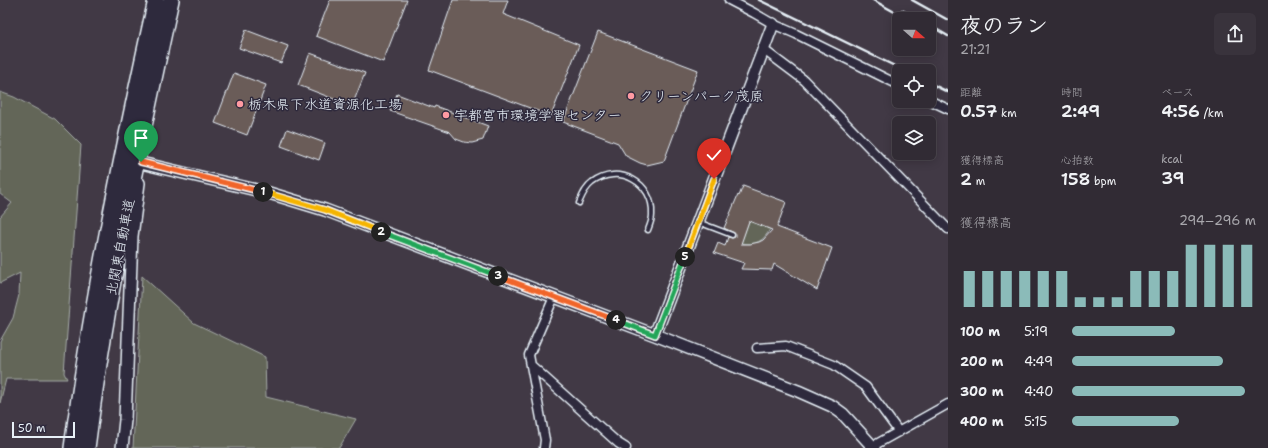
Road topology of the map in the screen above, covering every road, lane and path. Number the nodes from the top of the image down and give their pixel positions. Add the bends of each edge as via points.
1 (156, 0) edge
2 (171, 0) edge
3 (176, 0) edge
4 (729, 0) edge
5 (773, 24) junction
6 (764, 50) junction
7 (892, 82) edge
8 (936, 103) edge
9 (948, 109) edge
10 (141, 162) junction
11 (579, 203) dead end
12 (698, 222) junction
13 (948, 229) edge
14 (648, 230) dead end
15 (732, 234) dead end
16 (554, 297) junction
17 (655, 335) junction
18 (756, 348) dead end
19 (532, 366) junction
20 (948, 404) edge
21 (83, 420) junction
22 (899, 432) junction
23 (873, 447) edge
24 (72, 448) edge
25 (87, 448) edge
26 (122, 448) edge
27 (544, 448) edge
28 (626, 448) edge

1 - 21 highway, 北関東自動車道 via 98,280
2 - 21 highway, 北関東自動車道
3 - 10 street
4 - 5 street
5 - 6 street
5 - 7 street
6 - 12 street
6 - 13 street via 804,80
8 - 9 street
10 - 16 street via 269,193 325,210
10 - 26 street via 132,236
11 - 14 lane via 586,188 598,179 613,175 629,177 643,187 650,202 652,216
12 - 15 lane
12 - 17 street
16 - 17 street
16 - 19 street via 530,355
17 - 23 street via 832,406 843,414
18 - 22 street via 786,346 834,365 866,387
19 - 27 street via 545,440
19 - 28 street
20 - 22 street
21 - 24 highway, 北関東自動車道
21 - 25 highway, 北関東自動車道
22 - 23 street

